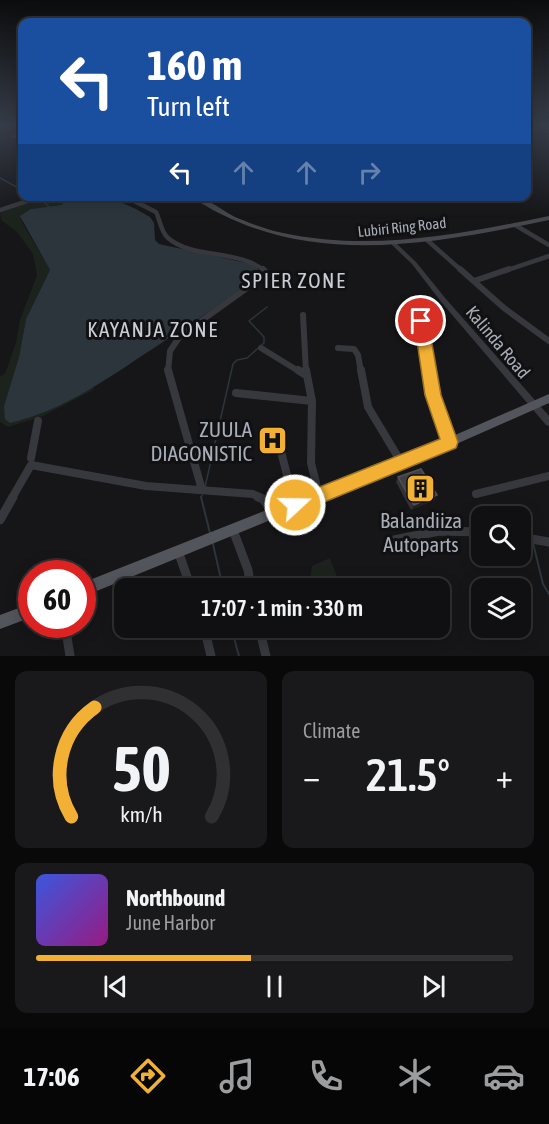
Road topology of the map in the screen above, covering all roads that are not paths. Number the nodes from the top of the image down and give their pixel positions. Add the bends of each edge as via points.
1 (28, 201) edge
2 (134, 201) edge
3 (201, 201) edge
4 (0, 210) edge
5 (549, 218) edge
6 (515, 225) junction
7 (427, 240) junction
8 (394, 244) junction
9 (549, 245) edge
10 (549, 256) edge
11 (474, 281) junction
12 (303, 315) dead end
13 (421, 321) dead end
14 (549, 341) edge
15 (261, 348) dead end
16 (338, 348) dead end
17 (306, 375) junction
18 (236, 393) dead end
19 (549, 398) edge
20 (312, 401) junction
21 (532, 405) junction
22 (38, 421) dead end
23 (549, 422) edge
24 (278, 441) dead end
25 (450, 442) junction
26 (31, 458) dead end
27 (401, 462) junction
28 (549, 476) edge
29 (202, 490) junction
30 (476, 494) dead end
31 (319, 496) junction
32 (295, 505) junction
33 (274, 514) junction
34 (0, 520) edge
35 (233, 530) junction
36 (471, 532) edge
37 (531, 539) edge
38 (394, 540) dead end
39 (549, 542) edge
40 (178, 551) junction
41 (187, 578) edge
42 (249, 578) edge
43 (96, 584) edge
44 (18, 615) edge
45 (0, 622) edge
46 (67, 638) edge
47 (207, 638) edge
48 (262, 638) edge
49 (70, 656) edge
50 (211, 656) edge
51 (266, 656) edge

1 - 4 street
2 - 29 street via 156,212 164,233 172,240 251,262 265,271 251,286 180,336 170,351 168,371
3 - 8 main road, Lubiri Ring Road via 221,213 278,233 335,244
5 - 6 main road, Lubiri Ring Road
6 - 7 main road, Lubiri Ring Road
6 - 9 street
7 - 8 main road, Lubiri Ring Road
7 - 11 street
8 - 21 street, Kalinda Road
10 - 11 street
11 - 14 street
12 - 17 street
13 - 25 street via 433,395
15 - 17 street
16 - 27 street via 354,349 358,355 368,407
17 - 20 street
18 - 20 street
19 - 21 main road
20 - 31 street via 311,463
21 - 23 street, Kalinda Road
21 - 25 main road
22 - 26 street
24 - 32 street
25 - 27 main road
27 - 31 main road
28 - 30 street
29 - 33 street via 253,494 263,499
29 - 34 street via 117,482 31,465
31 - 32 main road
32 - 33 main road
33 - 35 main road
35 - 40 main road
35 - 42 street
36 - 38 street via 439,531
37 - 39 street
40 - 41 street
40 - 43 main road
44 - 45 main road
46 - 49 street
47 - 50 street
48 - 51 street

